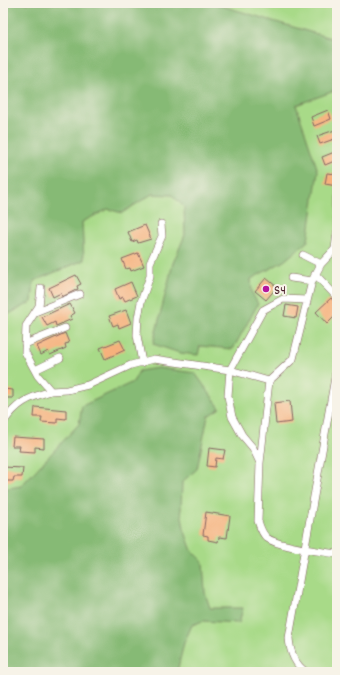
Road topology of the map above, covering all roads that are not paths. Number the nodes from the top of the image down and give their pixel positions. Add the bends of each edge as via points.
1 (161, 224) dead end
2 (337, 233) edge
3 (336, 249) edge
4 (303, 255) dead end
5 (321, 264) junction
6 (315, 274) junction
7 (291, 278) dead end
8 (312, 281) junction
9 (41, 288) dead end
10 (80, 294) dead end
11 (337, 297) edge
12 (306, 300) junction
13 (35, 312) junction
14 (65, 328) dead end
15 (25, 344) junction
16 (60, 358) dead end
17 (142, 363) junction
18 (337, 366) edge
19 (35, 370) junction
20 (230, 370) junction
21 (269, 381) junction
22 (51, 391) junction
23 (3, 423) edge
24 (260, 463) junction
25 (305, 548) junction
26 (337, 554) edge
27 (306, 672) edge

1 - 17 lane via 162,236 150,263 150,276 138,318 136,335
2 - 3 lane
3 - 5 lane
4 - 5 lane
5 - 6 lane
6 - 8 lane
6 - 11 lane
7 - 8 lane
8 - 12 lane
9 - 13 lane via 39,306
10 - 13 lane
12 - 20 lane via 283,299 263,310
12 - 21 lane via 293,359
13 - 15 lane via 26,326
14 - 15 lane
15 - 19 lane via 25,352
16 - 19 lane
17 - 20 lane via 154,359
17 - 22 lane via 88,385
18 - 25 lane
19 - 22 lane
20 - 21 lane
20 - 24 lane via 228,396 232,417
21 - 24 lane
22 - 23 lane via 18,404
24 - 25 lane via 260,530 266,538 277,543
25 - 26 lane
25 - 27 lane via 289,638 295,662

